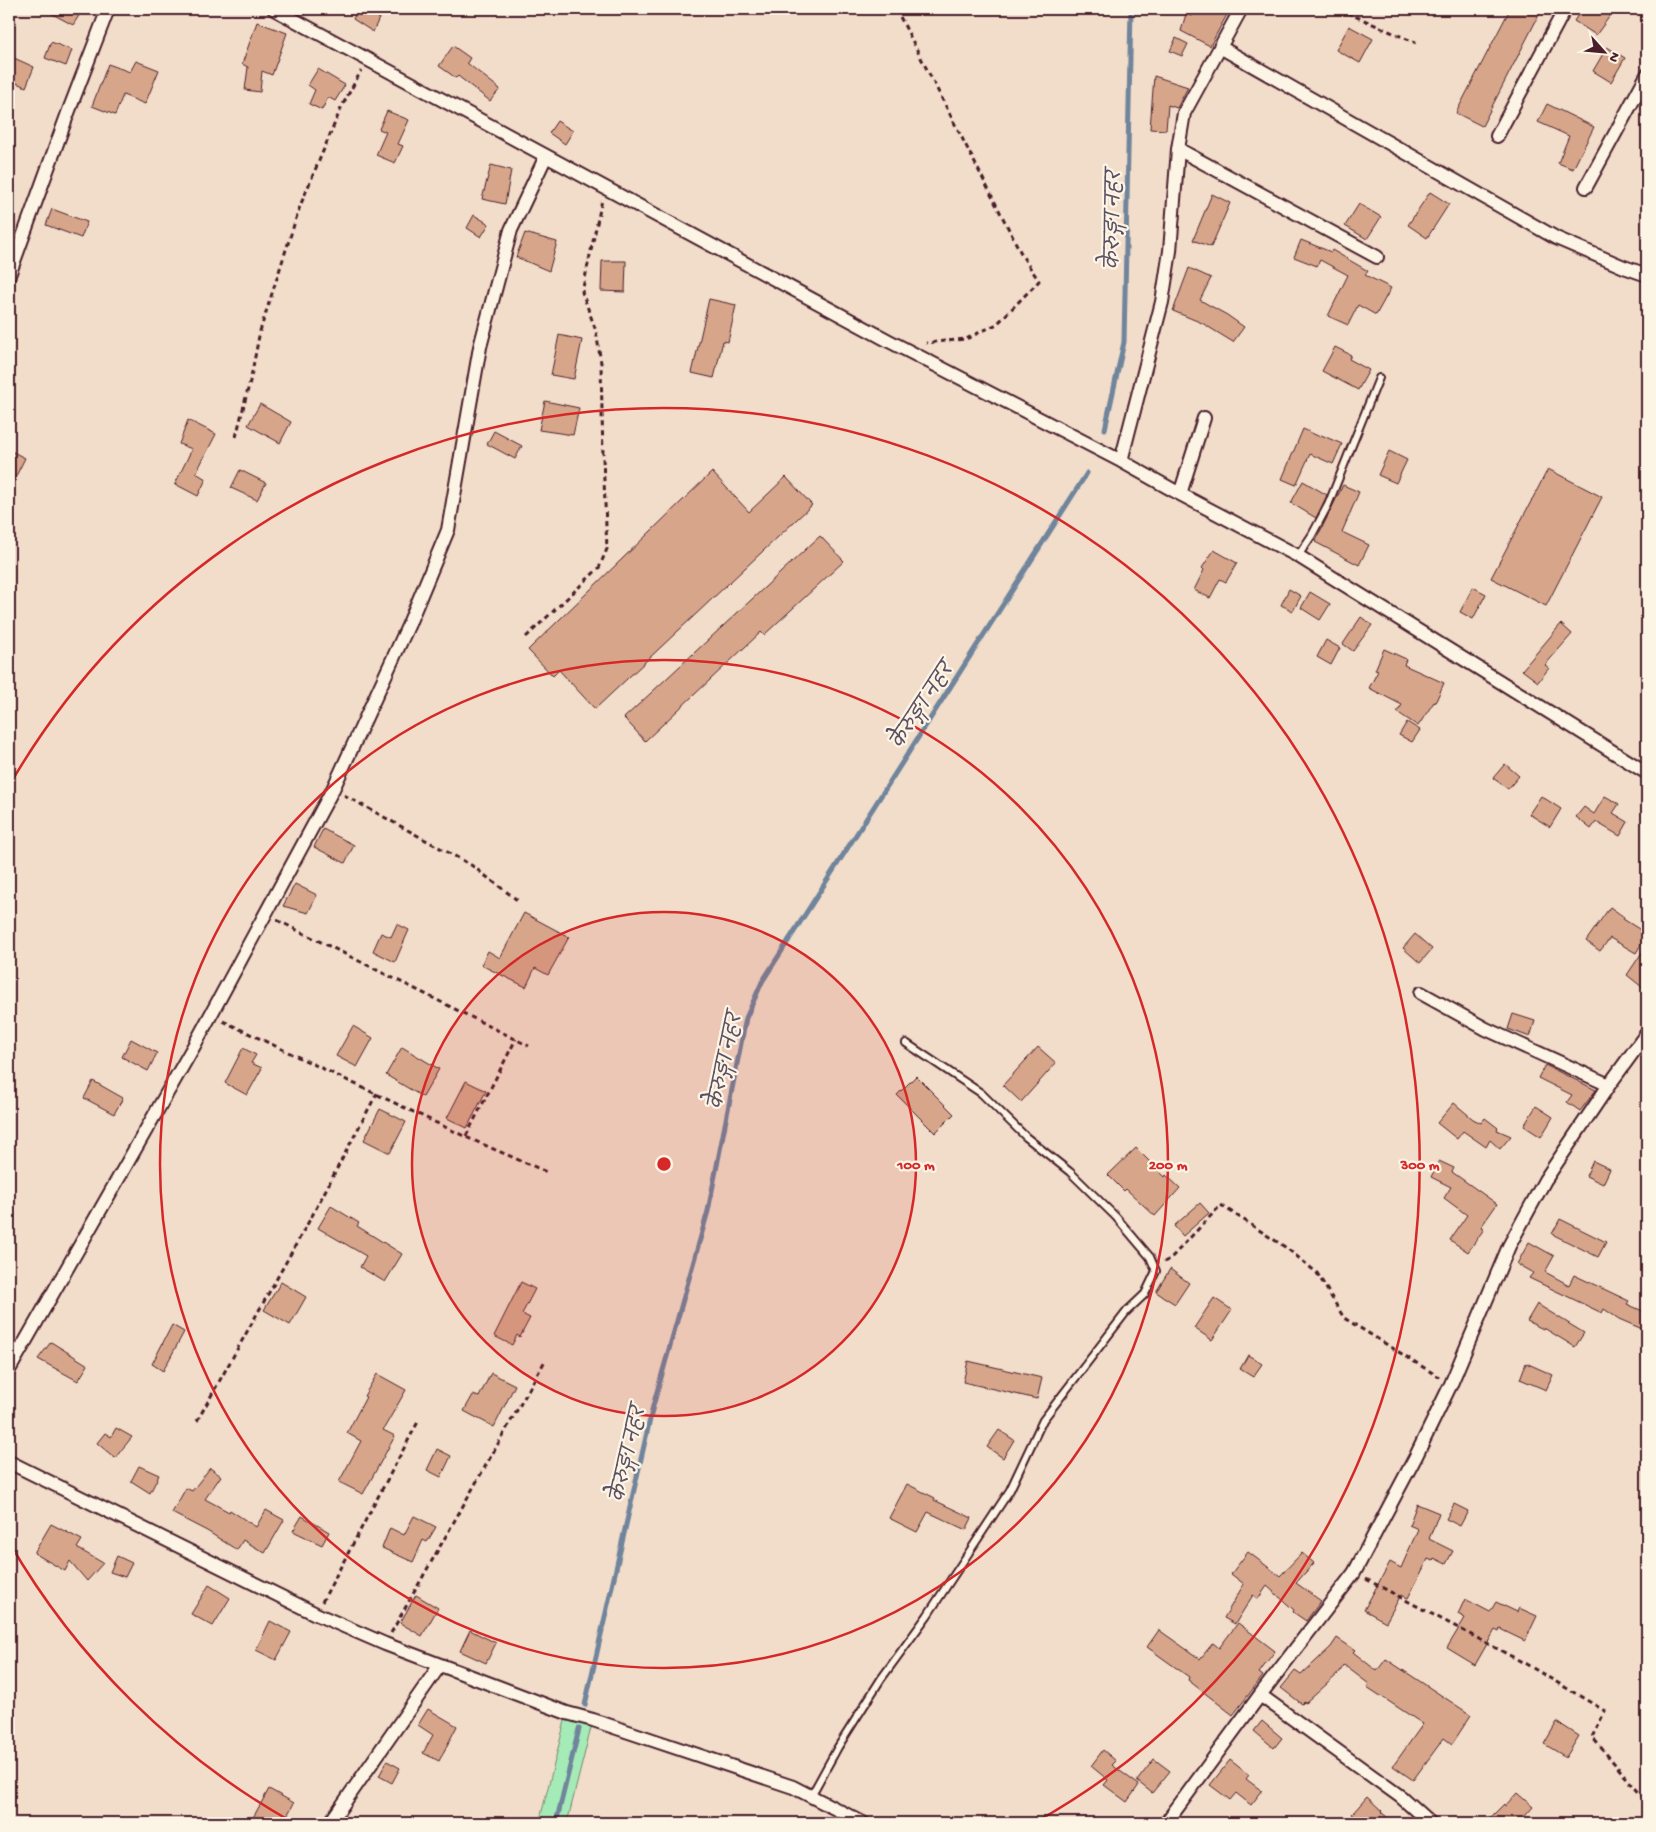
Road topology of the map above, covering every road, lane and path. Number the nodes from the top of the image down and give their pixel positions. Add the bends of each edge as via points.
1 (108, 9) edge
2 (274, 9) edge
3 (896, 9) edge
4 (1241, 9) edge
5 (1339, 9) edge
6 (1566, 9) edge
7 (1416, 42) dead end
8 (1220, 47) junction
9 (367, 59) junction
10 (1647, 75) edge
11 (1496, 136) dead end
12 (1178, 149) junction
13 (546, 156) junction
14 (1586, 187) dead end
15 (605, 188) junction
16 (1377, 257) dead end
17 (9, 275) edge
18 (1647, 275) edge
19 (925, 343) dead end
20 (1380, 378) dead end
21 (1204, 418) dead end
22 (236, 437) dead end
23 (1121, 461) junction
24 (1180, 494) junction
25 (1298, 556) junction
26 (526, 637) dead end
27 (1647, 773) edge
28 (333, 789) junction
29 (520, 902) dead end
30 (265, 914) junction
31 (1421, 993) dead end
32 (211, 1015) junction
33 (1647, 1033) edge
34 (516, 1039) junction
35 (906, 1043) dead end
36 (529, 1046) dead end
37 (1609, 1085) junction
38 (377, 1093) junction
39 (466, 1137) junction
40 (549, 1173) dead end
41 (1155, 1268) junction
42 (546, 1359) dead end
43 (9, 1370) edge
44 (1450, 1384) junction
45 (197, 1420) dead end
46 (418, 1420) dead end
47 (9, 1462) edge
48 (1354, 1573) junction
49 (316, 1614) junction
50 (384, 1644) junction
51 (440, 1665) junction
52 (1260, 1695) junction
53 (812, 1796) junction
54 (1647, 1802) edge
55 (330, 1823) edge
56 (863, 1823) edge
57 (1166, 1823) edge
58 (1430, 1823) edge

1 - 17 street
2 - 9 street
3 - 19 path via 1023,257 1039,281 997,324 966,339
4 - 8 street
5 - 7 path
6 - 11 street
8 - 12 street via 1184,113
8 - 18 street via 1556,238
9 - 13 street
9 - 22 path via 342,106 300,206 260,331
10 - 14 street
12 - 16 street
12 - 23 street via 1170,251 1162,302
13 - 15 street
13 - 28 street via 511,230 480,347 448,530
15 - 23 street via 889,342
15 - 26 path via 582,292 596,331 601,363 607,550 599,568
20 - 25 lane via 1328,505
21 - 24 street
23 - 24 street
24 - 25 street
25 - 27 street
28 - 29 path via 470,865
28 - 30 street
30 - 32 street
30 - 34 path
31 - 37 street via 1486,1029
32 - 38 path
32 - 43 street
33 - 37 street
34 - 36 path
34 - 39 path
35 - 41 lane via 981,1093 1026,1137 1070,1172 1116,1217 1150,1257
37 - 44 street via 1545,1180 1509,1246
38 - 39 path
38 - 45 path
39 - 40 path
41 - 44 path via 1170,1259 1221,1205 1288,1249 1317,1273 1344,1318
41 - 53 lane via 1145,1294 1127,1311 1043,1420 1010,1490 927,1616 880,1679
42 - 50 path
44 - 48 street
46 - 49 path
47 - 49 street
48 - 52 street
48 - 54 path via 1526,1664 1605,1711 1592,1736
49 - 50 street
50 - 51 street
51 - 53 street via 567,1713
51 - 55 street
52 - 57 street
52 - 58 street via 1401,1797
53 - 56 street

